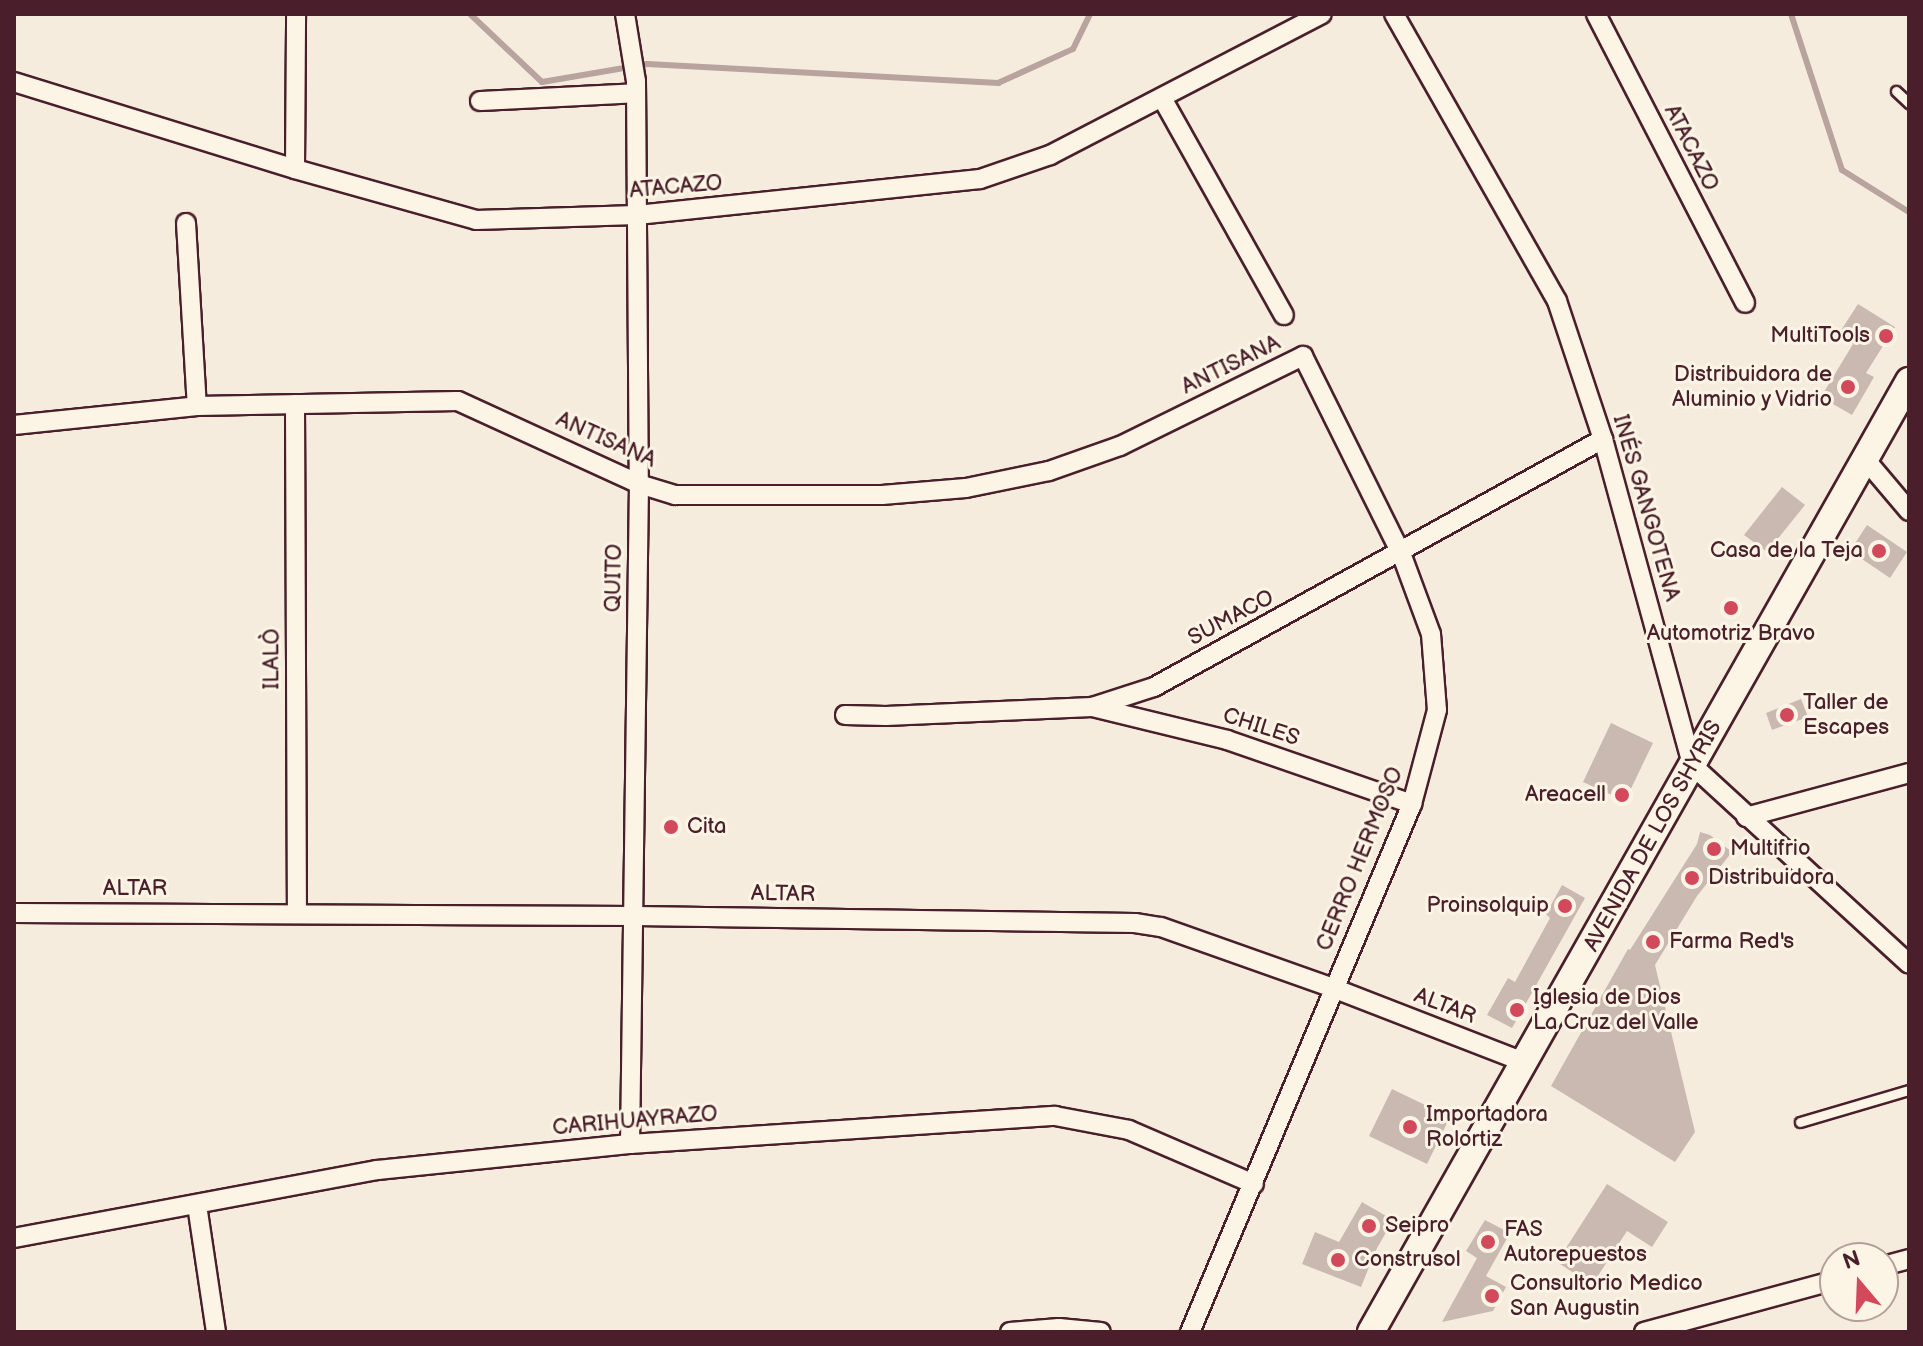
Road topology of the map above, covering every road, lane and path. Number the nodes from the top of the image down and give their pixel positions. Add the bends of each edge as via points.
1 (296, 14) edge
2 (625, 14) edge
3 (1322, 14) edge
4 (1394, 14) edge
5 (1596, 14) edge
6 (14, 82) edge
7 (636, 87) junction
8 (1896, 91) dead end
9 (1162, 98) junction
10 (480, 101) dead end
11 (1909, 103) edge
12 (295, 169) junction
13 (637, 215) junction
14 (186, 223) dead end
15 (1745, 303) dead end
16 (1284, 315) dead end
17 (1303, 356) joint
18 (1909, 381) edge
19 (295, 404) junction
20 (197, 406) junction
21 (14, 425) edge
22 (1603, 439) junction
23 (1865, 459) junction
24 (639, 484) junction
25 (1909, 511) edge
26 (1401, 553) junction
27 (1092, 707) junction
28 (845, 715) dead end
29 (1692, 765) junction
30 (1909, 773) edge
31 (1412, 804) junction
32 (1746, 817) junction
33 (14, 913) edge
34 (297, 914) junction
35 (635, 916) junction
36 (1909, 964) edge
37 (1333, 988) junction
38 (1526, 1063) junction
39 (1909, 1090) edge
40 (1800, 1122) dead end
41 (630, 1144) junction
42 (1254, 1184) junction
43 (197, 1205) junction
44 (14, 1238) edge
45 (1819, 1285) edge
46 (1695, 1325) edge
47 (216, 1332) edge
48 (1010, 1332) edge
49 (1101, 1332) edge
50 (1190, 1332) edge
51 (1371, 1332) edge
52 (1644, 1332) edge

1 - 12 street
2 - 7 street, QUITO
3 - 9 street, ATACAZO
4 - 22 street, INÉS GANGOTENA via 1557,301
5 - 15 street, ATACAZO
6 - 12 street, ATACAZO
7 - 10 street
7 - 13 street, QUITO
8 - 11 lane
9 - 13 street, ATACAZO via 1050,155 980,179
9 - 16 street
12 - 13 street, ATACAZO via 491,222
13 - 24 street, QUITO
14 - 20 street
17 - 24 street, ANTISANA via 1120,446 1049,471 966,488 882,495 675,495
17 - 26 street, CERRO HERMOSO
18 - 23 main road, AVENIDA DE LOS SHYRIS
19 - 20 street, ANTISANA
19 - 24 street, ANTISANA via 458,401
19 - 34 street, ILALÒ
20 - 21 street, ANTISANA
22 - 26 street, SUMACO
22 - 29 street, INÉS GANGOTENA
23 - 25 street
23 - 29 main road, AVENIDA DE LOS SHYRIS
24 - 35 street, QUITO
26 - 27 street, SUMACO via 1154,687
26 - 31 street, CERRO HERMOSO via 1431,634 1437,675 1437,710
27 - 28 street, SUMACO
27 - 31 street, CHILES via 1227,740
29 - 32 street
29 - 38 main road, AVENIDA DE LOS SHYRIS
30 - 32 street
31 - 37 street, CERRO HERMOSO
32 - 36 street
33 - 34 street, ALTAR
34 - 35 street, ALTAR
35 - 37 street, ALTAR via 1135,923 1161,927
35 - 41 street, QUITO
37 - 38 street, ALTAR
37 - 42 street, CERRO HERMOSO
38 - 51 main road, AVENIDA DE LOS SHYRIS
39 - 40 lane
41 - 42 street, CARIHUAYRAZO via 1055,1116 1129,1130
41 - 43 street, CARIHUAYRAZO via 377,1170
42 - 50 street, CERRO HERMOSO
43 - 44 street, CARIHUAYRAZO
43 - 47 street
45 - 46 street
46 - 52 street
48 - 49 street

